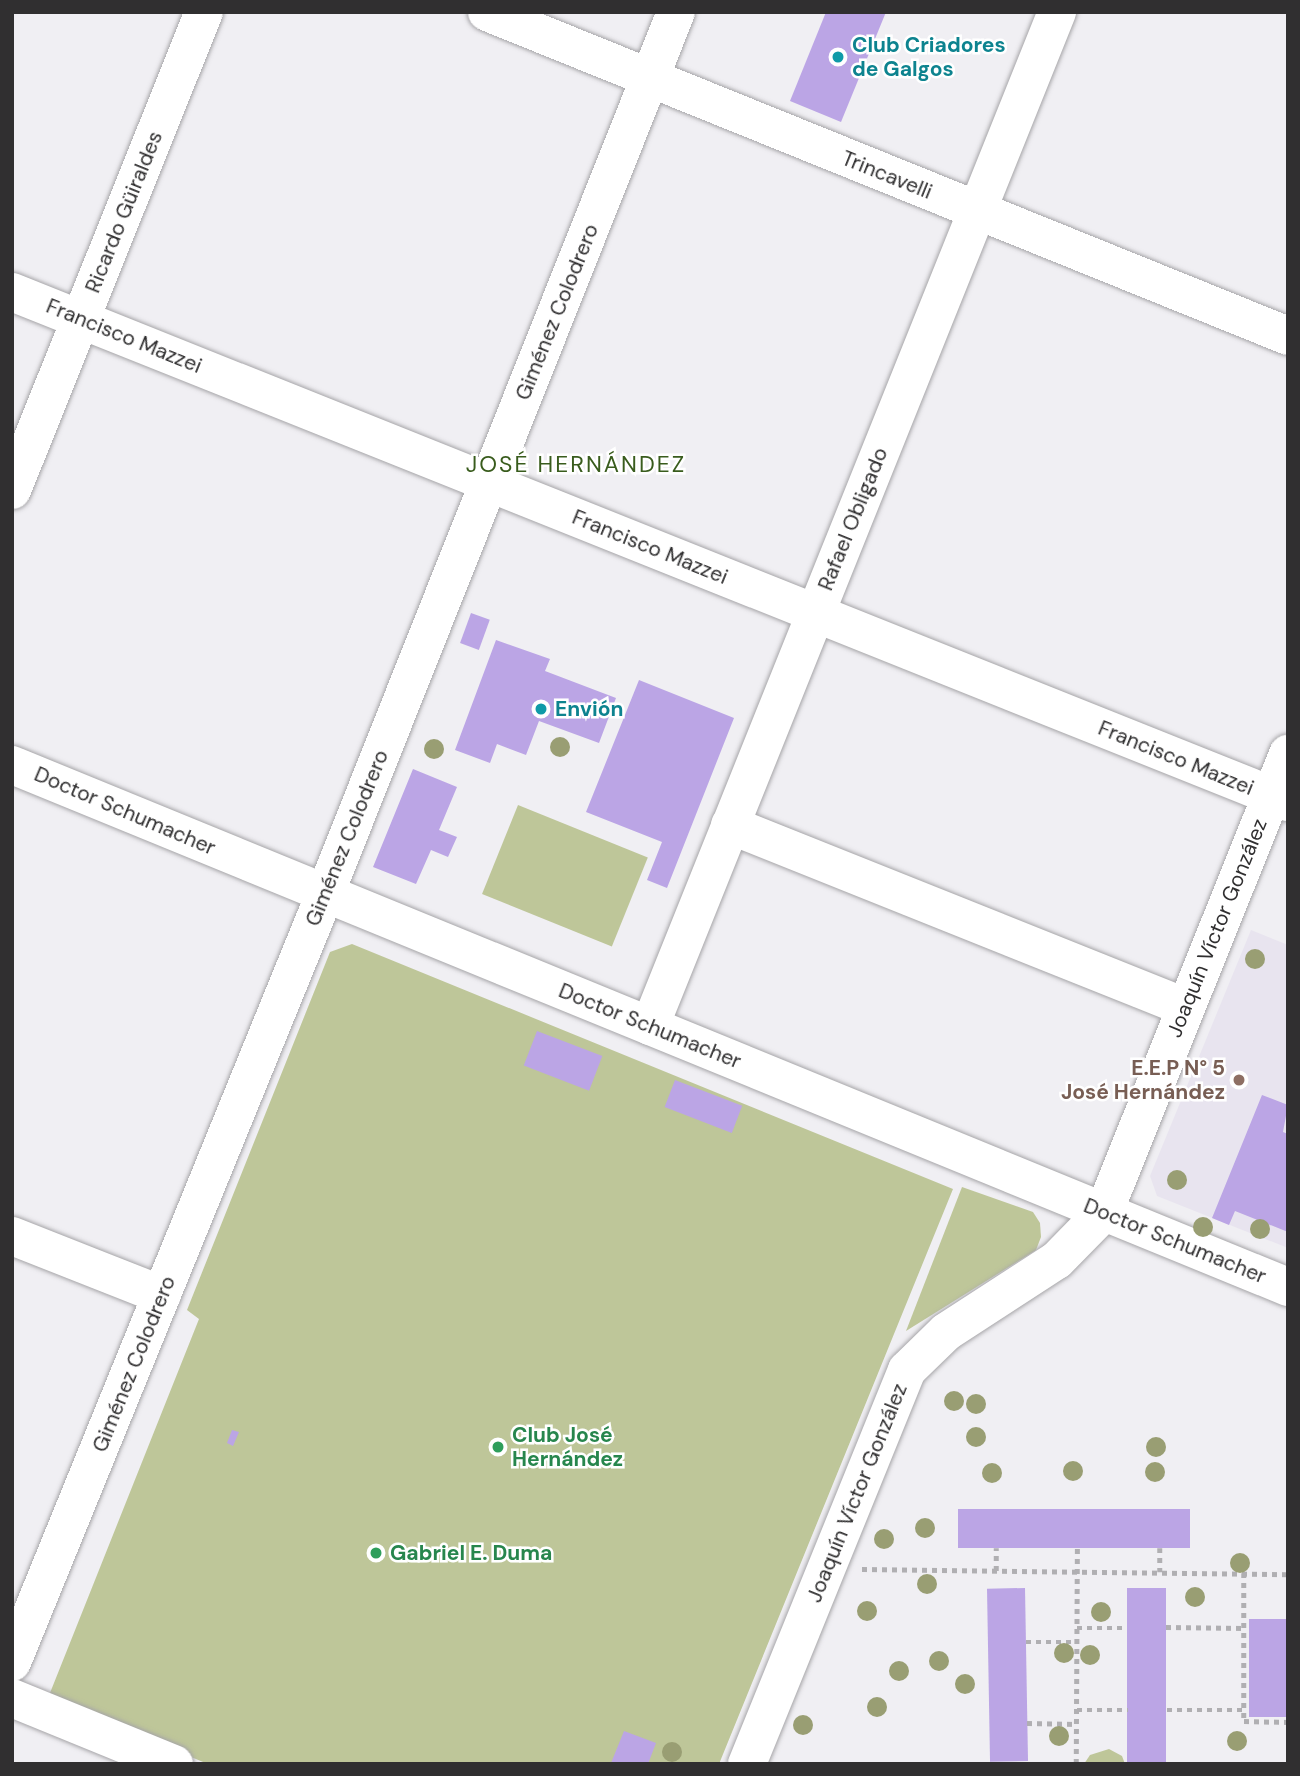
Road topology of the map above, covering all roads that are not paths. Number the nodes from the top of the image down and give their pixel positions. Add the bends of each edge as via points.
1 (204, 12) edge
2 (487, 12) edge
3 (676, 12) edge
4 (1057, 12) edge
5 (650, 79) junction
6 (976, 212) junction
7 (12, 292) edge
8 (80, 319) junction
9 (1288, 336) edge
10 (489, 483) junction
11 (12, 490) edge
12 (816, 613) junction
13 (1288, 754) edge
14 (12, 765) edge
15 (1280, 799) edge
16 (730, 825) junction
17 (325, 894) junction
18 (1184, 1007) junction
19 (650, 1026) junction
20 (1104, 1212) junction
21 (12, 1236) edge
22 (1288, 1287) edge
23 (162, 1296) junction
24 (12, 1662) edge
25 (12, 1698) edge
26 (174, 1764) edge
27 (747, 1764) edge

1 - 8 street, Ricardo Güiraldes
2 - 5 street, Trincavelli
3 - 5 street, Giménez Colodrero
4 - 6 street, Rafael Obligado
5 - 6 street, Trincavelli
5 - 10 street, Giménez Colodrero
6 - 9 street, Trincavelli
6 - 12 street, Rafael Obligado
7 - 8 street, Francisco Mazzei
8 - 10 street, Francisco Mazzei
8 - 11 street, Ricardo Güiraldes
10 - 12 street, Francisco Mazzei
10 - 17 street, Giménez Colodrero
12 - 15 street, Francisco Mazzei
12 - 16 street, Rafael Obligado
13 - 15 street, Joaquín Víctor González
14 - 17 street, Doctor Schumacher
15 - 18 street, Joaquín Víctor González
16 - 18 street
16 - 19 street, Rafael Obligado
17 - 19 street, Doctor Schumacher
17 - 23 street, Giménez Colodrero
18 - 20 street, Joaquín Víctor González
19 - 20 street, Doctor Schumacher
20 - 22 street, Doctor Schumacher
20 - 27 street, Joaquín Víctor González via 1057,1260 946,1332 907,1370
21 - 23 street
23 - 24 street, Giménez Colodrero
25 - 26 street

